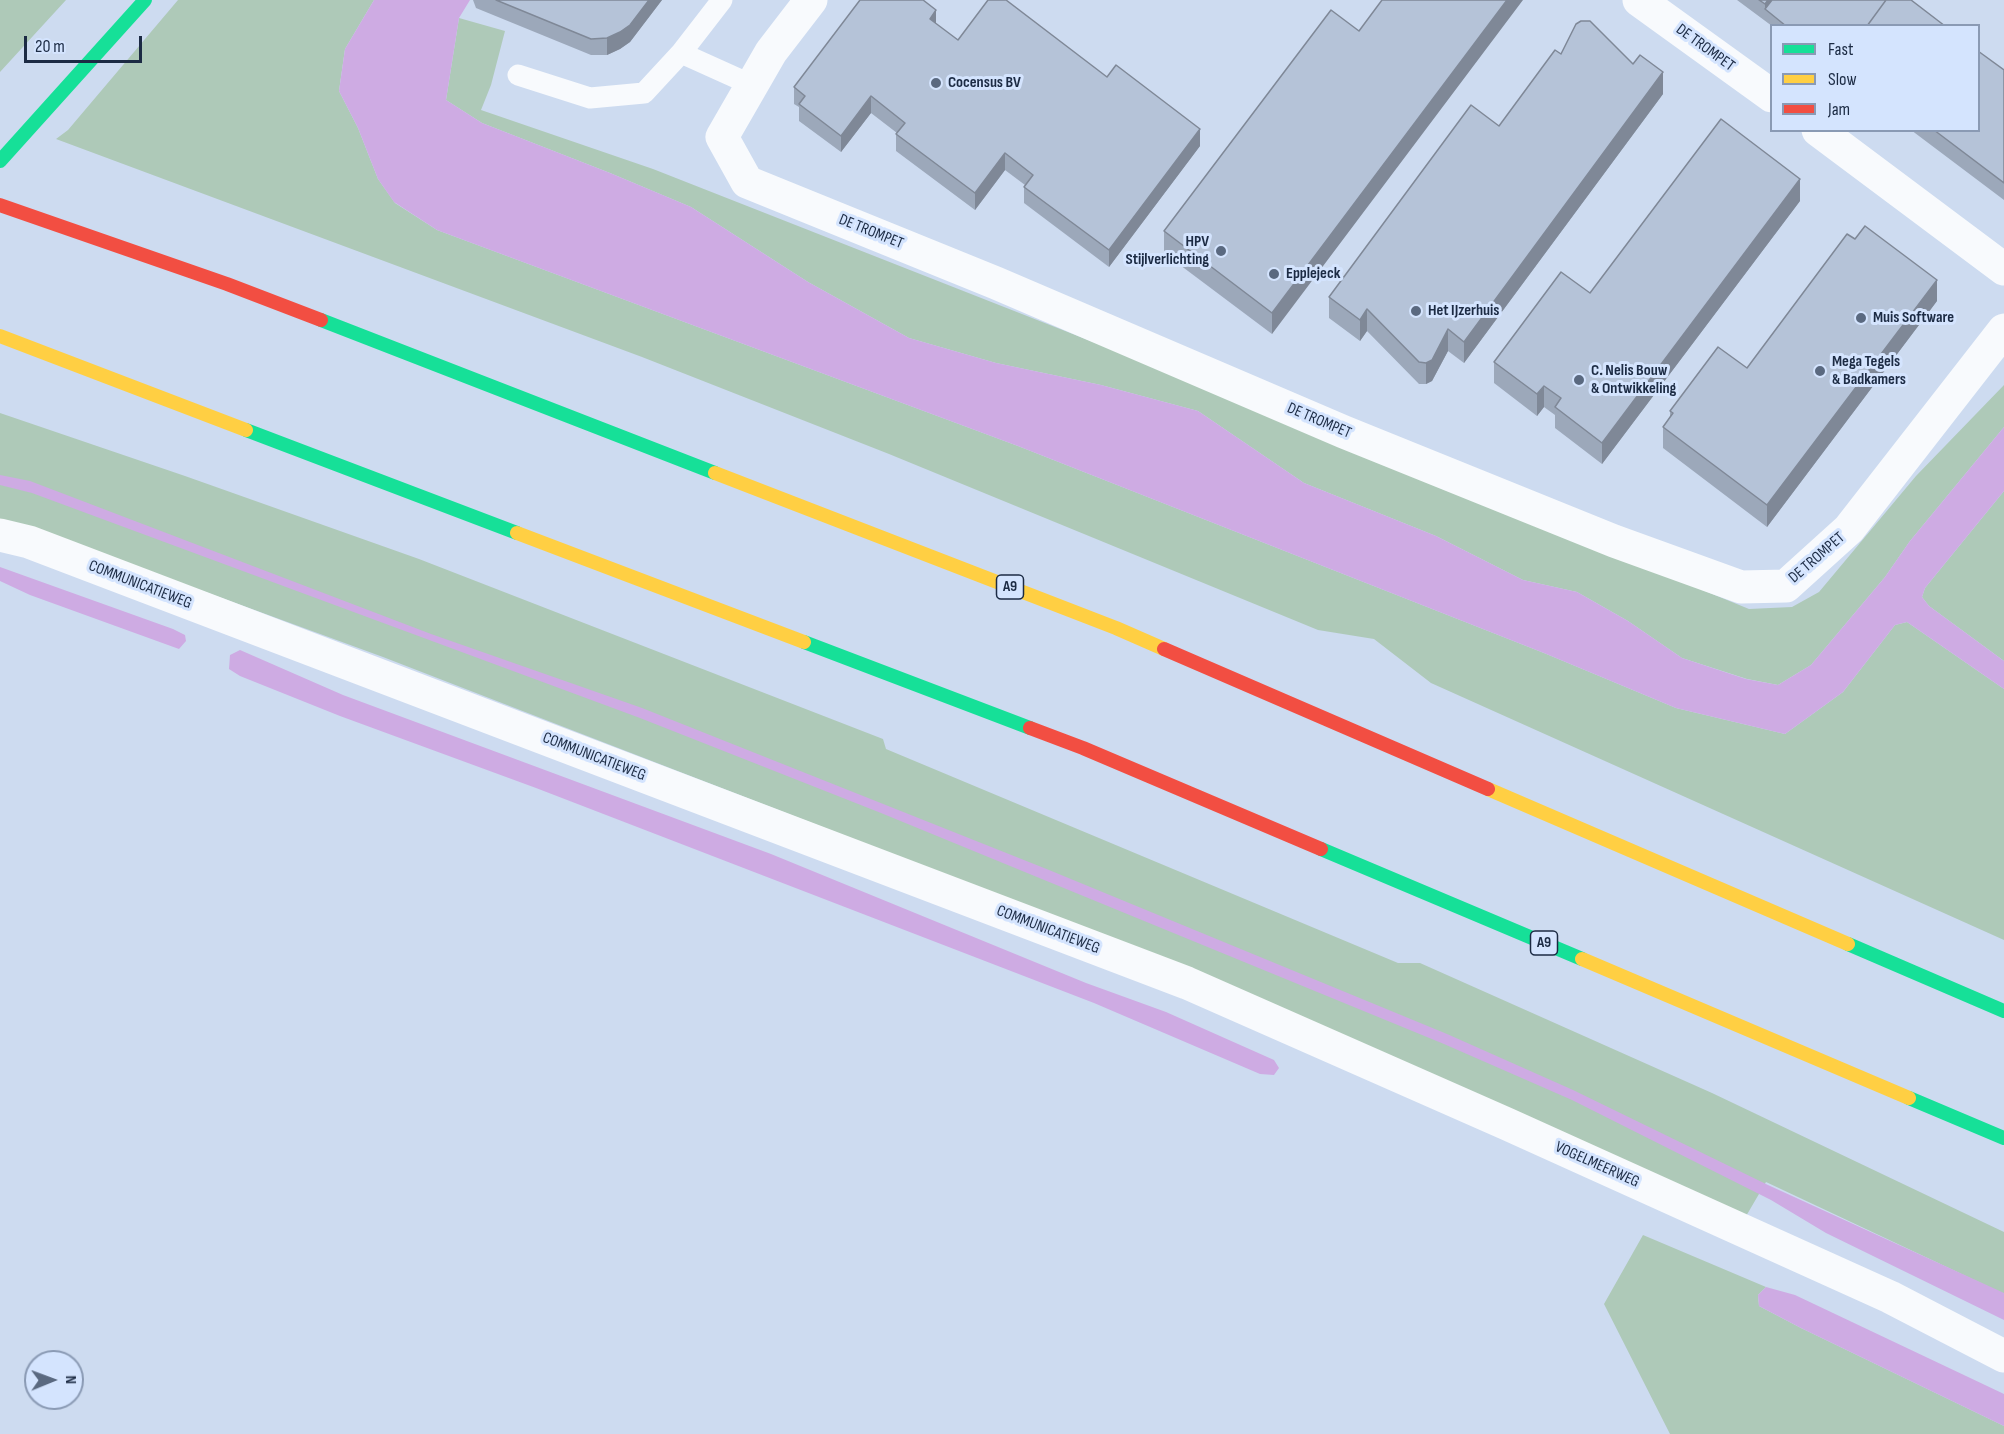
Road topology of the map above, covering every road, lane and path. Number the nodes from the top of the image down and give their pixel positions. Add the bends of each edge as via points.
1 (145, 0) edge
2 (722, 0) edge
3 (812, 0) edge
4 (1639, 0) edge
5 (681, 53) junction
6 (518, 75) dead end
7 (752, 85) junction
8 (1770, 95) edge
9 (1821, 132) edge
10 (0, 160) edge
11 (0, 205) edge
12 (2004, 269) edge
13 (2004, 330) edge
14 (0, 336) edge
15 (0, 535) edge
16 (1187, 983) joint
17 (2004, 1011) edge
18 (2004, 1138) edge
19 (2004, 1356) edge

1 - 10 main road
2 - 5 lane
3 - 7 street, DE TROMPET via 771,52
4 - 8 street, DE TROMPET
5 - 6 lane via 644,93 590,98
5 - 7 lane
7 - 13 street, DE TROMPET via 722,136 747,182 996,283 1344,432 1614,541 1741,587 1786,586 1850,529
9 - 12 street
11 - 17 main road, A9 via 238,288 1116,628
14 - 18 main road, A9 via 1083,748
15 - 16 street, COMMUNICATIEWEG via 29,542
16 - 19 street, VOGELMEERWEG via 1890,1297

